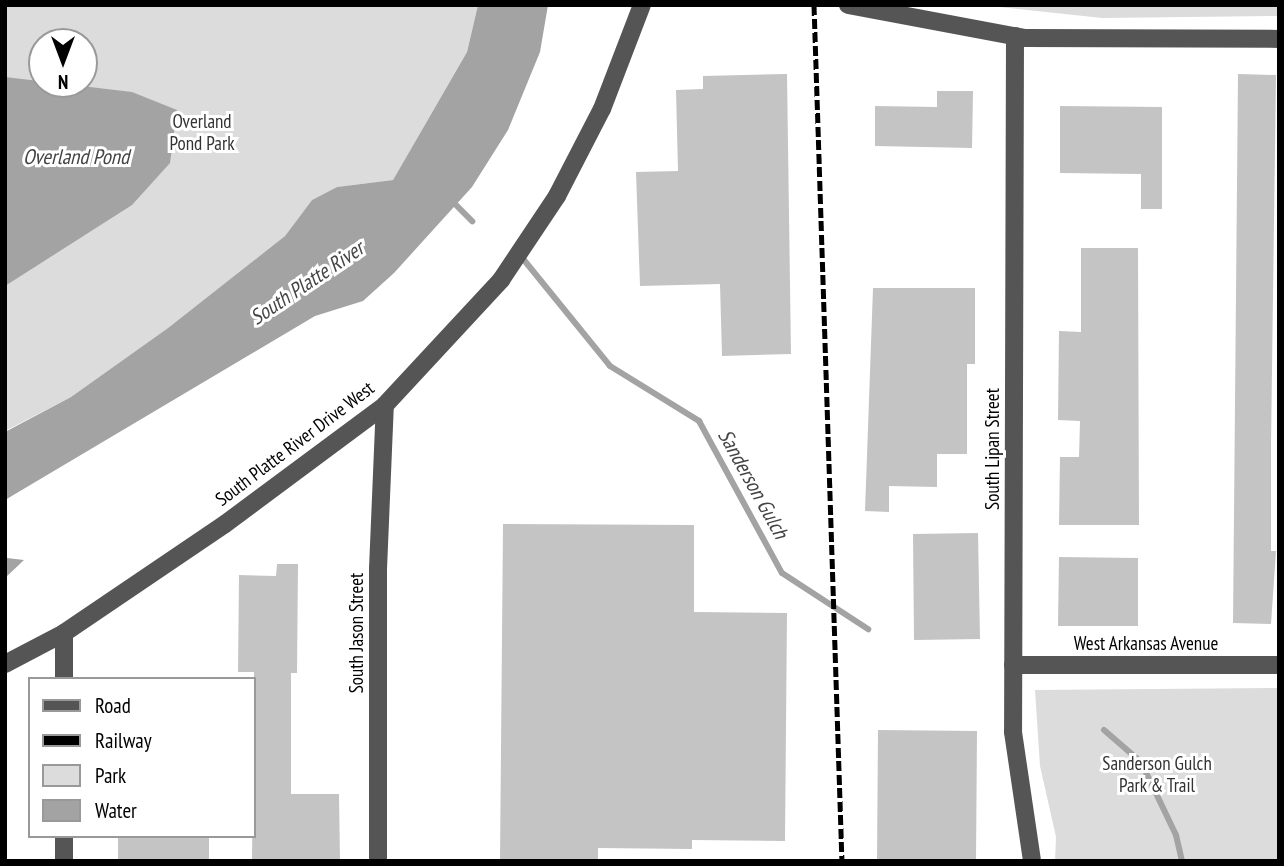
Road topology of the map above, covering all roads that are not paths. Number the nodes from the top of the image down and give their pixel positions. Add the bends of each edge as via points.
1 (642, 5) edge
2 (848, 5) edge
3 (1015, 36) junction
4 (1279, 39) edge
5 (385, 405) junction
6 (64, 633) junction
7 (5, 664) edge
8 (1013, 665) junction
9 (1279, 665) edge
10 (64, 677) edge
11 (64, 838) edge
12 (64, 861) edge
13 (378, 861) edge
14 (1032, 861) edge

1 - 5 street, South Platte River Drive West via 607,98 557,196 501,280
2 - 3 street
3 - 4 street
3 - 8 street, South Lipan Street
5 - 6 street, South Platte River Drive West via 225,524
5 - 13 street, South Jason Street via 378,569
6 - 7 street, South Platte River Drive West
6 - 10 street
8 - 9 street, West Arkansas Avenue
8 - 14 street, South Lipan Street via 1013,732
11 - 12 street

